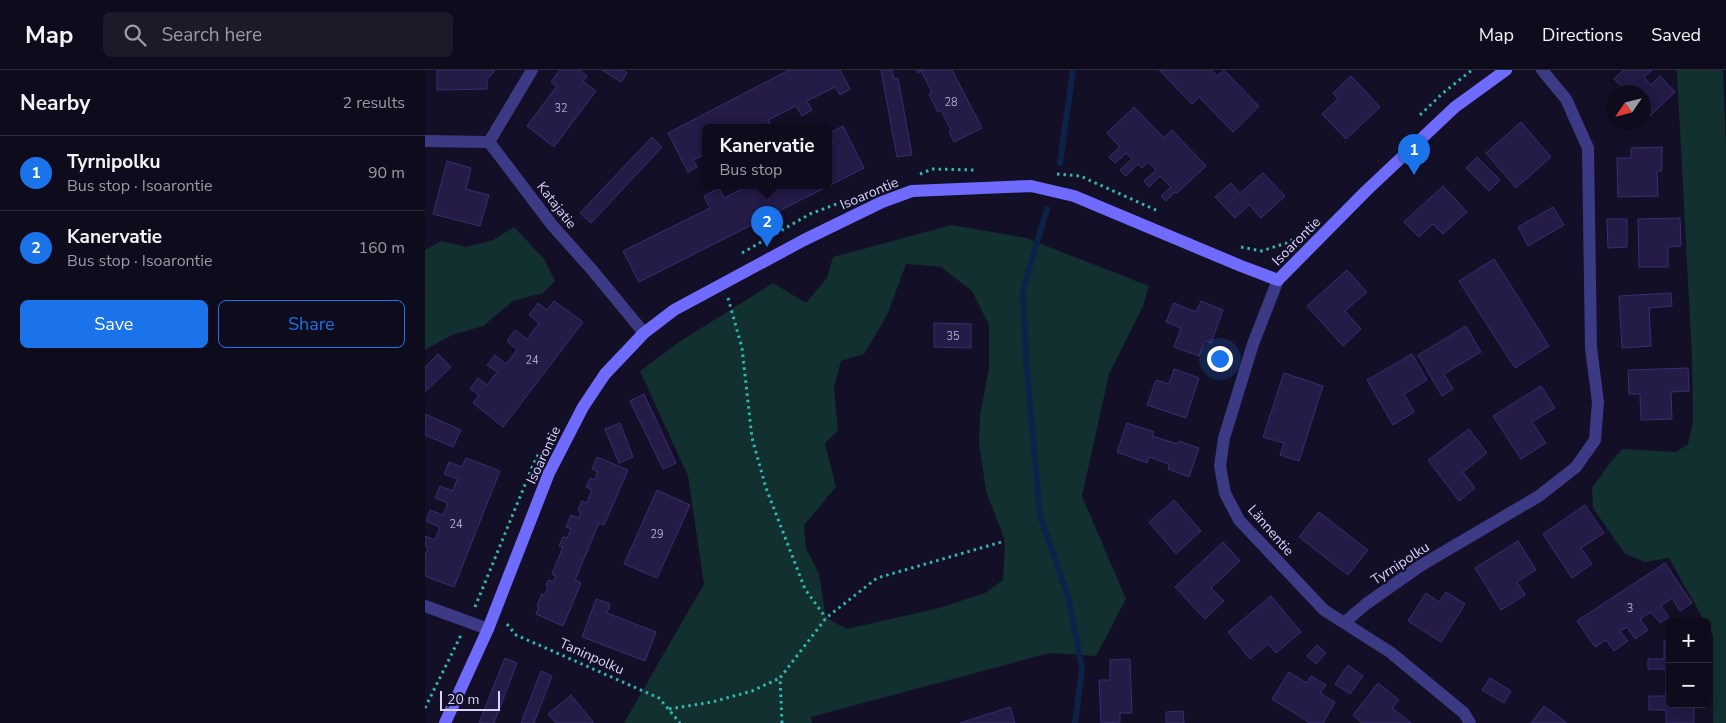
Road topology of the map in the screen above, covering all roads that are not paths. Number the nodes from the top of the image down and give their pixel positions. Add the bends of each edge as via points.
1 (532, 70) edge
2 (1506, 70) edge
3 (1542, 70) edge
4 (425, 141) edge
5 (489, 142) junction
6 (1278, 280) junction
7 (644, 334) junction
8 (425, 606) edge
9 (1345, 622) junction
10 (488, 629) junction
11 (445, 723) edge
12 (1470, 723) edge

1 - 5 street
2 - 6 street, Isoarontie via 1455,108
3 - 9 street, Tyrnipolku via 1566,99 1588,148 1591,348 1598,402 1595,440 1576,466 1539,496 1420,566
4 - 5 street
5 - 7 street, Katajatie via 552,225
6 - 7 street, Isoarontie via 1073,196 1031,186 912,191 897,195 804,240 723,283 674,310
6 - 9 street, Lännentie via 1253,344 1223,438 1220,466 1225,494 1239,520 1324,610
7 - 10 street, Isoarontie via 605,374 583,407 549,473
8 - 10 street
9 - 12 street, Lännentie via 1390,652 1464,714
10 - 11 street, Isoarontie

